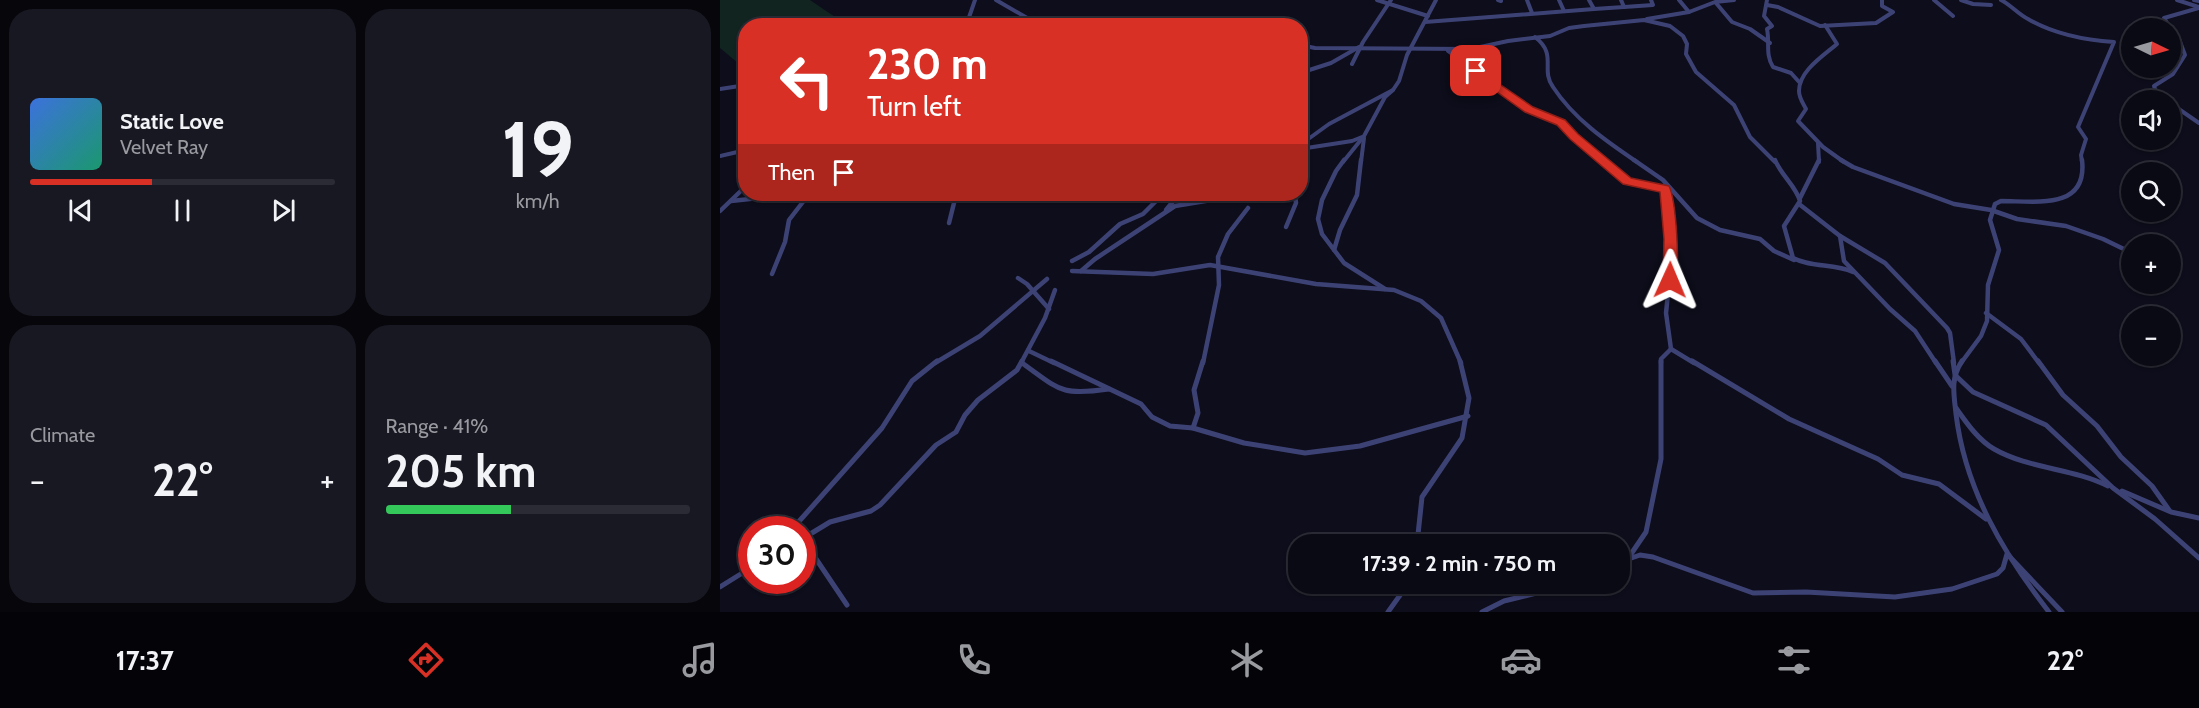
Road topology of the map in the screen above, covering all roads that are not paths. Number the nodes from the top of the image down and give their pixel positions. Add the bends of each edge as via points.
1 (975, 0) edge
2 (996, 0) edge
3 (1377, 0) edge
4 (1436, 0) edge
5 (1527, 0) edge
6 (1559, 0) edge
7 (1589, 0) edge
8 (1620, 0) edge
9 (1679, 0) edge
10 (1734, 0) edge
11 (1767, 0) edge
12 (1882, 0) edge
13 (1934, 0) edge
14 (1961, 0) edge
15 (2001, 0) edge
16 (2177, 0) edge
17 (2194, 0) edge
18 (1390, 1) edge
19 (1715, 1) edge
20 (2199, 1) edge
21 (1652, 2) edge
22 (1767, 5) junction
23 (1991, 5) dead end
24 (1624, 7) junction
25 (2199, 8) edge
26 (1594, 9) junction
27 (1564, 11) junction
28 (1689, 12) junction
29 (1532, 13) junction
30 (1428, 16) junction
31 (1663, 16) junction
32 (1953, 16) dead end
33 (968, 18) edge
34 (1027, 18) edge
35 (2164, 18) edge
36 (1644, 20) junction
37 (1425, 22) junction
38 (1825, 26) junction
39 (1534, 37) junction
40 (1770, 43) junction
41 (2181, 44) edge
42 (1308, 47) edge
43 (1359, 47) junction
44 (1411, 48) junction
45 (1445, 49) junction
46 (2181, 61) edge
47 (1352, 64) dead end
48 (1308, 70) edge
49 (2167, 78) edge
50 (1800, 83) junction
51 (738, 86) edge
52 (720, 89) edge
53 (1393, 90) junction
54 (2155, 90) edge
55 (2181, 111) edge
56 (2199, 123) edge
57 (1364, 135) junction
58 (1308, 141) edge
59 (1818, 143) junction
60 (1308, 146) edge
61 (738, 152) edge
62 (720, 156) edge
63 (1668, 189) junction
64 (738, 194) edge
65 (738, 200) edge
66 (731, 201) junction
67 (804, 201) edge
68 (954, 201) edge
69 (1156, 201) edge
70 (1173, 201) edge
71 (1200, 201) edge
72 (1296, 201) edge
73 (1799, 201) junction
74 (1248, 208) dead end
75 (1991, 210) junction
76 (720, 211) edge
77 (1165, 211) junction
78 (949, 223) dead end
79 (1286, 227) dead end
80 (1840, 236) junction
81 (2121, 247) edge
82 (1334, 250) junction
83 (1082, 256) junction
84 (1795, 260) junction
85 (1072, 261) dead end
86 (1218, 267) junction
87 (1083, 270) junction
88 (1072, 271) dead end
89 (1853, 272) junction
90 (772, 274) dead end
91 (1018, 278) dead end
92 (1047, 279) dead end
93 (1055, 290) dead end
94 (1386, 290) junction
95 (1033, 291) junction
96 (1049, 309) junction
97 (1986, 313) junction
98 (1671, 349) junction
99 (1029, 351) junction
100 (1023, 363) junction
101 (1954, 375) junction
102 (1952, 386) junction
103 (1110, 389) junction
104 (1955, 405) junction
105 (1468, 416) junction
106 (1193, 428) junction
107 (2113, 488) junction
108 (2171, 512) junction
109 (805, 516) edge
110 (2199, 518) edge
111 (1988, 521) junction
112 (816, 530) edge
113 (1418, 534) edge
114 (2007, 554) junction
115 (1630, 556) edge
116 (816, 558) edge
117 (1630, 558) edge
118 (2199, 558) edge
119 (738, 576) edge
120 (720, 587) edge
121 (1401, 594) edge
122 (1539, 594) edge
123 (847, 605) dead end
124 (1388, 612) edge
125 (1482, 612) edge
126 (2049, 612) edge
127 (2062, 612) edge

1 - 33 street
2 - 34 street
3 - 18 street
4 - 30 street
5 - 29 street
6 - 27 street
7 - 26 street
8 - 24 street
9 - 28 street
10 - 19 street
11 - 22 street
12 - 38 street via 1882,6 1893,12 1876,23
13 - 32 street
14 - 23 street
15 - 75 street via 2028,19 2058,32 2114,42 2078,127 2086,139 2081,155 2083,171 2076,189 2061,200 2001,201
16 - 25 street
17 - 20 street
18 - 30 street
18 - 43 street
19 - 28 street
19 - 40 street via 1732,22
21 - 24 street
21 - 31 street
22 - 38 street
22 - 40 street via 1764,16 1772,26 1767,29
24 - 26 street
25 - 35 street
26 - 27 street
27 - 29 street
28 - 31 street
29 - 37 street
30 - 37 street
31 - 36 street
36 - 39 street via 1569,28 1550,36
36 - 73 street via 1670,26 1683,36 1688,44 1686,54 1696,72 1734,105 1750,136 1774,159
37 - 44 street
38 - 50 street via 1837,44
39 - 45 street via 1471,49
39 - 63 street via 1546,45 1551,56 1548,70 1552,86 1583,123 1664,180
40 - 50 street via 1767,47 1772,66 1795,75
41 - 46 street via 2185,55
42 - 43 street
43 - 44 street
43 - 47 street
43 - 48 street
44 - 45 street
44 - 53 street
45 - 63 street via 1529,110 1561,123 1628,182
49 - 54 street via 2154,86
50 - 59 street via 1799,96 1806,109 1798,121
51 - 52 street
53 - 57 street
53 - 58 street via 1329,124
55 - 56 street
57 - 60 street via 1352,141
57 - 82 street via 1357,195
57 - 82 street via 1336,171 1322,200 1318,219 1322,234
59 - 73 street via 1819,163
59 - 75 street via 1853,167 1954,204
61 - 62 street
63 - 84 street via 1712,227 1760,239 1774,251
63 - 98 street via 1670,274 1666,313
64 - 66 street
65 - 66 street
66 - 76 street
67 - 90 street via 789,220
68 - 78 street
69 - 83 street via 1143,214 1111,230
70 - 77 street
71 - 77 street
72 - 79 street
73 - 80 street
73 - 84 street via 1784,226
74 - 86 street via 1222,245
75 - 81 street via 2016,219 2066,226
75 - 97 street via 1988,219 1999,251 1988,285
77 - 87 street
80 - 89 street via 1843,258
80 - 101 street via 1885,263 1947,328
82 - 94 street via 1356,272
83 - 85 street
83 - 87 street
84 - 89 street via 1841,266
86 - 87 street via 1153,274
86 - 94 street via 1316,284
86 - 106 street via 1219,285 1194,390 1198,413
87 - 88 street
89 - 102 street via 1915,330
91 - 95 street via 1030,284
92 - 95 street
93 - 96 street
94 - 105 street via 1408,294 1441,318 1465,374
95 - 96 street
95 - 109 street via 980,336 912,381 882,428
96 - 99 street
97 - 101 street via 1986,324
97 - 108 street via 2021,339 2063,395 2097,426
98 - 111 street via 1790,419 1878,459 1902,475 1939,484
98 - 115 street via 1661,359 1662,453 1648,527
99 - 100 street
99 - 103 street
100 - 103 street via 1062,391
100 - 112 street via 978,400 956,432 936,445 880,505
101 - 102 street
101 - 107 street via 1973,392 2046,425
102 - 104 street
103 - 106 street via 1141,404 1152,417 1170,426
104 - 107 street via 1967,424 1992,448 2023,461 2088,476
104 - 111 street via 1957,430
105 - 106 street via 1360,446 1305,453
105 - 113 street via 1462,438 1422,497
107 - 108 street
107 - 118 street
108 - 110 street
111 - 114 street
114 - 117 street via 1997,574 1952,589 1895,597 1753,593 1653,557
114 - 126 street
114 - 127 street
116 - 123 street
119 - 120 street
121 - 124 street
122 - 125 street via 1499,601

